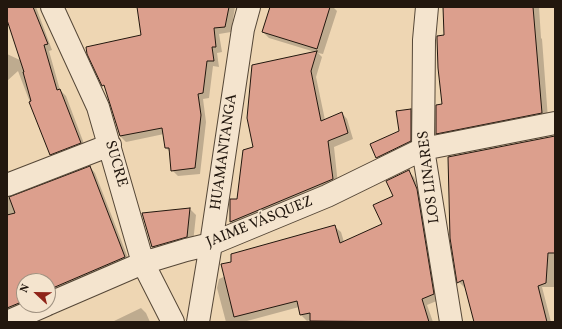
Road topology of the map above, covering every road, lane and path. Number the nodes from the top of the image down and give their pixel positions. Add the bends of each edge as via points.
1 (52, 7) edge
2 (249, 7) edge
3 (427, 7) edge
4 (555, 123) edge
5 (110, 145) junction
6 (424, 149) junction
7 (7, 185) edge
8 (211, 244) junction
9 (143, 263) junction
10 (56, 301) edge
11 (28, 313) edge
12 (7, 322) edge
13 (173, 322) edge
14 (198, 322) edge
15 (451, 322) edge

1 - 5 street, SUCRE via 98,107
2 - 8 street, HUAMANTANGA via 243,29
3 - 6 street, LOS LINARES via 424,40
4 - 6 street, JAIME VÁSQUEZ
5 - 7 street
5 - 9 street, SUCRE
6 - 8 street, JAIME VÁSQUEZ via 327,196
6 - 15 street, LOS LINARES
8 - 9 street, JAIME VÁSQUEZ
8 - 14 street, HUAMANTANGA
9 - 10 street, JAIME VÁSQUEZ
9 - 13 street, SUCRE
11 - 12 street, JAIME VÁSQUEZ

